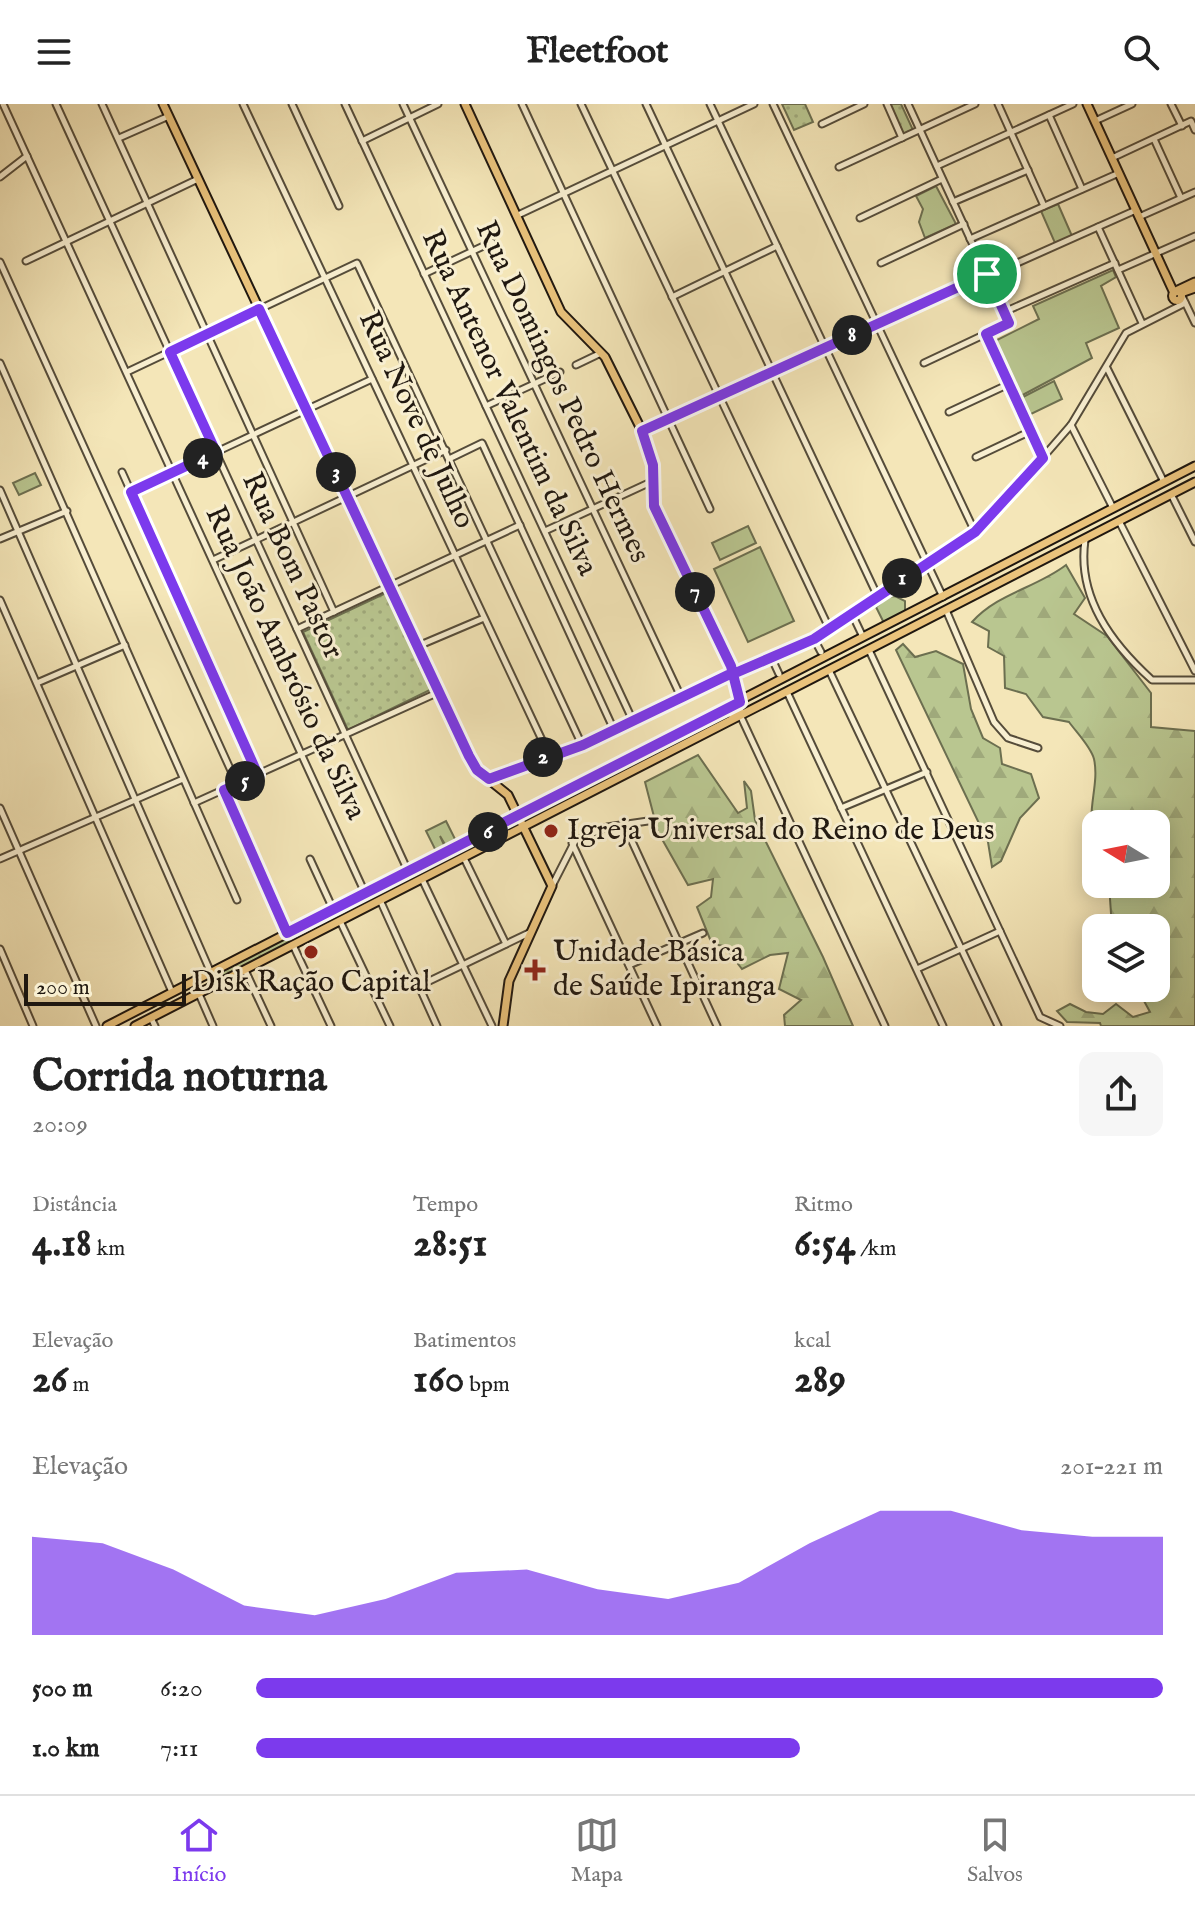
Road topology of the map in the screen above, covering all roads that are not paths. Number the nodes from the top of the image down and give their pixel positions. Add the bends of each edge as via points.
1 (3, 104) edge
2 (56, 104) edge
3 (102, 104) edge
4 (163, 104) edge
5 (243, 104) edge
6 (292, 104) edge
7 (345, 104) edge
8 (403, 104) edge
9 (438, 104) edge
10 (465, 104) edge
11 (522, 104) edge
12 (581, 104) edge
13 (646, 104) edge
14 (710, 104) edge
15 (754, 104) edge
16 (773, 104) edge
17 (864, 104) edge
18 (887, 104) edge
19 (908, 104) edge
20 (975, 104) edge
21 (998, 104) edge
22 (1073, 104) edge
23 (1087, 104) edge
24 (1132, 104) edge
25 (1171, 104) edge
26 (1049, 115) junction
27 (169, 116) junction
28 (410, 118) junction
29 (718, 121) junction
30 (1095, 121) junction
31 (822, 124) dead end
32 (1182, 126) junction
33 (920, 129) junction
34 (1195, 130) edge
35 (1011, 132) junction
36 (119, 138) junction
37 (902, 138) junction
38 (1154, 139) junction
39 (362, 141) junction
40 (665, 146) junction
41 (27, 156) junction
42 (1112, 158) junction
43 (937, 166) junction
44 (839, 167) dead end
45 (612, 170) junction
46 (1028, 170) junction
47 (1119, 173) junction
48 (0, 177) edge
49 (198, 179) junction
50 (943, 179) junction
51 (1082, 189) junction
52 (1195, 192) edge
53 (564, 193) junction
54 (1181, 198) junction
55 (953, 202) junction
56 (145, 204) junction
57 (339, 206) dead end
58 (1044, 206) junction
59 (1137, 214) junction
60 (518, 215) junction
61 (860, 218) dead end
62 (110, 221) junction
63 (964, 224) junction
64 (1098, 227) junction
65 (1195, 236) edge
66 (970, 239) junction
67 (67, 242) junction
68 (492, 242) dead end
69 (777, 246) junction
70 (472, 252) junction
71 (1155, 253) junction
72 (26, 261) dead end
73 (0, 262) edge
74 (881, 263) dead end
75 (1116, 266) junction
76 (724, 271) junction
77 (424, 274) junction
78 (987, 275) junction
79 (325, 278) junction
80 (1195, 282) edge
81 (1195, 288) edge
82 (1179, 296) junction
83 (672, 297) junction
84 (259, 309) junction
85 (1173, 309) junction
86 (1004, 312) junction
87 (1142, 323) junction
88 (1195, 323) edge
89 (877, 324) junction
90 (206, 334) junction
91 (986, 334) junction
92 (825, 347) junction
93 (170, 352) junction
94 (602, 353) junction
95 (0, 363) edge
96 (924, 363) dead end
97 (576, 365) dead end
98 (1107, 368) junction
99 (127, 372) junction
100 (560, 372) dead end
101 (772, 372) junction
102 (372, 379) junction
103 (534, 384) junction
104 (1009, 384) junction
105 (10, 385) junction
106 (0, 389) edge
107 (719, 396) junction
108 (486, 406) junction
109 (306, 409) junction
110 (949, 412) dead end
111 (668, 419) junction
112 (1071, 425) junction
113 (642, 431) junction
114 (1031, 431) junction
115 (252, 435) junction
116 (446, 450) junction
117 (216, 452) junction
118 (976, 457) dead end
119 (450, 458) junction
120 (1043, 458) junction
121 (413, 466) junction
122 (1195, 466) edge
123 (122, 472) dead end
124 (173, 472) junction
125 (653, 481) junction
126 (1164, 482) junction
127 (1195, 482) edge
128 (0, 490) edge
129 (131, 492) junction
130 (1171, 494) junction
131 (347, 497) junction
132 (1128, 501) junction
133 (1113, 508) junction
134 (593, 509) junction
135 (710, 509) dead end
136 (67, 511) junction
137 (1119, 521) junction
138 (293, 522) junction
139 (520, 525) junction
140 (1108, 527) junction
141 (1079, 529) junction
142 (18, 531) junction
143 (545, 531) junction
144 (975, 532) junction
145 (0, 539) edge
146 (1085, 539) junction
147 (256, 540) junction
148 (488, 540) junction
149 (1195, 542) edge
150 (455, 555) junction
151 (1053, 556) junction
152 (213, 560) junction
153 (926, 562) junction
154 (389, 586) junction
155 (878, 597) junction
156 (943, 598) junction
157 (0, 600) edge
158 (946, 610) junction
159 (334, 612) junction
160 (853, 616) junction
161 (484, 618) junction
162 (297, 629) junction
163 (830, 630) junction
164 (863, 637) junction
165 (814, 639) junction
166 (125, 645) junction
167 (418, 646) junction
168 (869, 650) junction
169 (821, 652) dead end
170 (772, 659) junction
171 (76, 666) junction
172 (801, 670) junction
173 (829, 670) junction
174 (1195, 671) edge
175 (733, 674) junction
176 (779, 674) dead end
177 (1195, 680) edge
178 (37, 683) junction
179 (439, 692) junction
180 (788, 694) junction
181 (681, 698) junction
182 (740, 702) junction
183 (741, 717) junction
184 (633, 721) junction
185 (724, 724) junction
186 (614, 730) junction
187 (346, 735) junction
188 (672, 737) junction
189 (583, 745) junction
190 (1038, 748) dead end
191 (303, 755) junction
192 (549, 755) junction
193 (654, 760) junction
194 (927, 772) junction
195 (258, 775) junction
196 (183, 779) junction
197 (489, 779) junction
198 (237, 784) junction
199 (887, 789) junction
200 (224, 790) junction
201 (135, 800) junction
202 (194, 803) junction
203 (0, 808) edge
204 (841, 808) junction
205 (519, 816) junction
206 (95, 817) junction
207 (648, 821) dead end
208 (624, 824) junction
209 (524, 827) junction
210 (572, 843) junction
211 (19, 851) junction
212 (464, 858) junction
213 (0, 859) edge
214 (310, 859) dead end
215 (408, 871) junction
216 (422, 879) junction
217 (552, 886) junction
218 (365, 893) junction
219 (237, 900) dead end
220 (380, 900) junction
221 (333, 909) junction
222 (340, 921) junction
223 (534, 931) junction
224 (1000, 931) junction
225 (287, 933) junction
226 (703, 933) dead end
227 (679, 943) junction
228 (506, 944) junction
229 (293, 945) junction
230 (0, 949) edge
231 (961, 949) junction
232 (463, 965) junction
233 (629, 965) junction
234 (917, 969) junction
235 (245, 970) junction
236 (211, 974) junction
237 (419, 986) junction
238 (172, 992) junction
239 (199, 994) junction
240 (126, 1016) junction
241 (153, 1022) edge
242 (33, 1026) edge
243 (96, 1026) edge
244 (107, 1026) edge
245 (125, 1026) edge
246 (135, 1026) edge
247 (213, 1026) edge
248 (271, 1026) edge
249 (331, 1026) edge
250 (390, 1026) edge
251 (437, 1026) edge
252 (492, 1026) edge
253 (503, 1026) edge
254 (657, 1026) edge
255 (717, 1026) edge
256 (885, 1026) edge
257 (943, 1026) edge
258 (998, 1026) edge
259 (1060, 1026) edge

1 - 41 street, Rua João Ambrósio da Silva
2 - 62 street, Rua Bom Pastor
3 - 36 street
4 - 27 main road
5 - 79 street, Rua Nove de Julho
6 - 57 street
7 - 39 street, Rua Antenor Valentim da Silva
8 - 28 street, Rua Domingos Pedro Hermes
9 - 28 street
10 - 60 main road
11 - 53 street
12 - 45 street
13 - 40 street
14 - 29 street
15 - 29 street
16 - 89 street
17 - 31 street
18 - 37 street
19 - 33 street
20 - 33 street
21 - 35 street
22 - 26 street
23 - 30 main road
24 - 30 street
25 - 32 street
26 - 35 street
26 - 51 street
27 - 36 street
27 - 49 main road
28 - 39 street
28 - 70 street, Rua Domingos Pedro Hermes
29 - 40 street
29 - 69 street
30 - 42 main road
32 - 34 street via 1191,121
32 - 38 street
33 - 37 street
33 - 43 street
35 - 43 street
35 - 46 street
36 - 56 street
37 - 44 street
38 - 42 street
38 - 54 street
39 - 77 street, Rua Antenor Valentim da Silva
40 - 45 street
40 - 76 street
41 - 48 street
41 - 67 street, Rua João Ambrósio da Silva
42 - 47 main road
43 - 50 street
45 - 53 street
45 - 83 street
46 - 55 street
46 - 58 street
47 - 51 street
47 - 59 main road
49 - 56 street
49 - 84 main road
50 - 55 street
50 - 61 street
51 - 58 street
52 - 54 street
53 - 60 street
53 - 111 street
54 - 59 street
55 - 63 street
56 - 62 street
56 - 90 street
58 - 66 street
59 - 64 street
59 - 71 main road
60 - 94 main road via 564,317
62 - 67 street
62 - 93 street, Rua Bom Pastor
63 - 66 street
63 - 74 street
64 - 75 street
64 - 78 street
65 - 71 street
66 - 78 street
67 - 72 street
67 - 99 street, Rua João Ambrósio da Silva
68 - 70 street
69 - 76 street
69 - 92 street
70 - 77 street
70 - 103 street, Rua Domingos Pedro Hermes
71 - 75 street
71 - 82 main road
73 - 198 street
75 - 86 street
75 - 87 street
76 - 83 street
76 - 101 street
77 - 108 street, Rua Antenor Valentim da Silva
78 - 86 street
78 - 89 street
79 - 84 street
79 - 102 street, Rua Nove de Julho
79 - 116 street via 357,263
80 - 82 main road
81 - 82 main road
82 - 85 street
82 - 85 street
82 - 88 street
83 - 107 street
84 - 90 street
84 - 109 main road
85 - 87 street
86 - 91 street via 1009,323
87 - 98 street via 1121,338
89 - 92 street
89 - 144 street
90 - 93 street
90 - 115 street
91 - 96 street
91 - 104 street
92 - 101 street
92 - 153 street
93 - 99 street
93 - 117 street, Rua Bom Pastor
94 - 97 street
94 - 113 main road
95 - 105 street
98 - 112 street
98 - 126 street
99 - 124 street, Rua João Ambrósio da Silva
100 - 103 street
101 - 107 street
101 - 155 street
102 - 109 street
102 - 121 street, Rua Nove de Julho
103 - 108 street
103 - 134 street, Rua Domingos Pedro Hermes
104 - 110 street
104 - 114 street
105 - 106 street
105 - 136 street
107 - 111 street
107 - 163 street
108 - 143 street, Rua Antenor Valentim da Silva
109 - 115 street
109 - 131 main road
111 - 113 street
111 - 135 street
112 - 120 street
112 - 133 street
113 - 125 main road via 652,457
114 - 118 street
114 - 120 street
115 - 117 street
115 - 138 street
116 - 119 street
116 - 121 street
117 - 124 street
117 - 147 street, Rua Bom Pastor
119 - 139 street via 482,443
119 - 148 street
120 - 144 street
121 - 131 street
121 - 150 street, Rua Nove de Julho
122 - 126 main road
123 - 129 street
124 - 129 street
124 - 152 street, Rua João Ambrósio da Silva
125 - 134 street
125 - 175 main road via 654,506
126 - 132 main road
127 - 130 main road
128 - 142 street
129 - 195 street
130 - 137 main road
130 - 149 street
131 - 138 street
131 - 154 main road
132 - 133 main road
132 - 140 main road via 1131,512
133 - 141 main road
134 - 143 street
134 - 181 street, Rua Domingos Pedro Hermes
136 - 142 street
136 - 166 street
137 - 140 main road
137 - 174 street
138 - 147 street
138 - 159 street
139 - 148 street
139 - 186 street
140 - 146 main road
141 - 151 main road via 1049,547
141 - 156 main road
142 - 145 street
142 - 171 street
143 - 184 street, Rua Antenor Valentim da Silva
144 - 153 street
146 - 151 main road
146 - 177 street via 1087,586 1107,630 1152,680
147 - 152 street
147 - 162 street, Rua Bom Pastor
148 - 150 street
148 - 189 street
150 - 154 street
150 - 161 street, Rua Nove de Julho
151 - 158 main road
152 - 191 street, Rua João Ambrósio da Silva
153 - 155 street
153 - 156 street
154 - 159 street
154 - 167 main road
155 - 160 street
156 - 164 main road
157 - 178 street
158 - 168 main road
158 - 190 street via 994,722 1008,738
159 - 162 street
160 - 163 street
160 - 164 street
161 - 167 street
161 - 192 street, Rua Nove de Julho
162 - 187 street, Rua Bom Pastor
163 - 165 street
164 - 172 main road
165 - 169 street
165 - 170 street
166 - 171 street
166 - 196 street
167 - 179 main road
168 - 173 main road
168 - 194 street
170 - 175 street
170 - 176 street
171 - 178 street
171 - 201 street
172 - 180 main road via 809,671 810,678
172 - 182 main road
173 - 180 main road
173 - 199 street
175 - 181 street
175 - 182 main road
178 - 206 street
179 - 187 street
179 - 197 main road via 472,762
180 - 183 main road
180 - 204 street
181 - 184 street
182 - 185 main road via 738,714
182 - 188 main road
183 - 185 main road
183 - 256 street
184 - 186 street
185 - 193 main road
186 - 189 street
187 - 191 street
187 - 215 street, Rua Bom Pastor
188 - 193 main road via 648,754
188 - 205 main road
189 - 192 street
191 - 195 street
191 - 218 street, Rua João Ambrósio da Silva
192 - 197 street
193 - 209 main road
194 - 199 street
194 - 224 street
195 - 198 street
196 - 201 street
196 - 202 street
197 - 205 main road via 503,789
198 - 200 street
199 - 204 street
199 - 231 street
200 - 202 street
200 - 225 street
201 - 206 street
201 - 236 street
202 - 219 street
203 - 211 street
204 - 234 street
205 - 209 main road
205 - 215 main road
206 - 211 street
206 - 238 street
207 - 208 street
208 - 210 street
208 - 227 street
209 - 212 main road
209 - 217 main road
210 - 217 street
210 - 233 street
211 - 213 street
211 - 243 street
212 - 216 main road
212 - 228 street
214 - 221 street
215 - 218 main road
215 - 220 main road via 408,882
216 - 220 main road
216 - 232 street
217 - 223 main road
218 - 221 main road
220 - 222 main road
220 - 237 street
221 - 225 main road
222 - 229 main road
222 - 250 street
223 - 228 street
223 - 253 main road via 509,981
224 - 231 street
224 - 259 street via 1040,1017
225 - 236 main road
226 - 227 street
227 - 233 street
227 - 255 street
228 - 232 street
229 - 235 main road
229 - 249 street
230 - 242 street
231 - 234 street
231 - 258 street
232 - 237 street
232 - 252 street
233 - 254 street
234 - 257 street
235 - 239 main road
235 - 248 street
236 - 238 main road
237 - 251 street
238 - 240 main road
239 - 241 main road
239 - 247 street
240 - 244 main road
240 - 245 main road
241 - 246 main road

